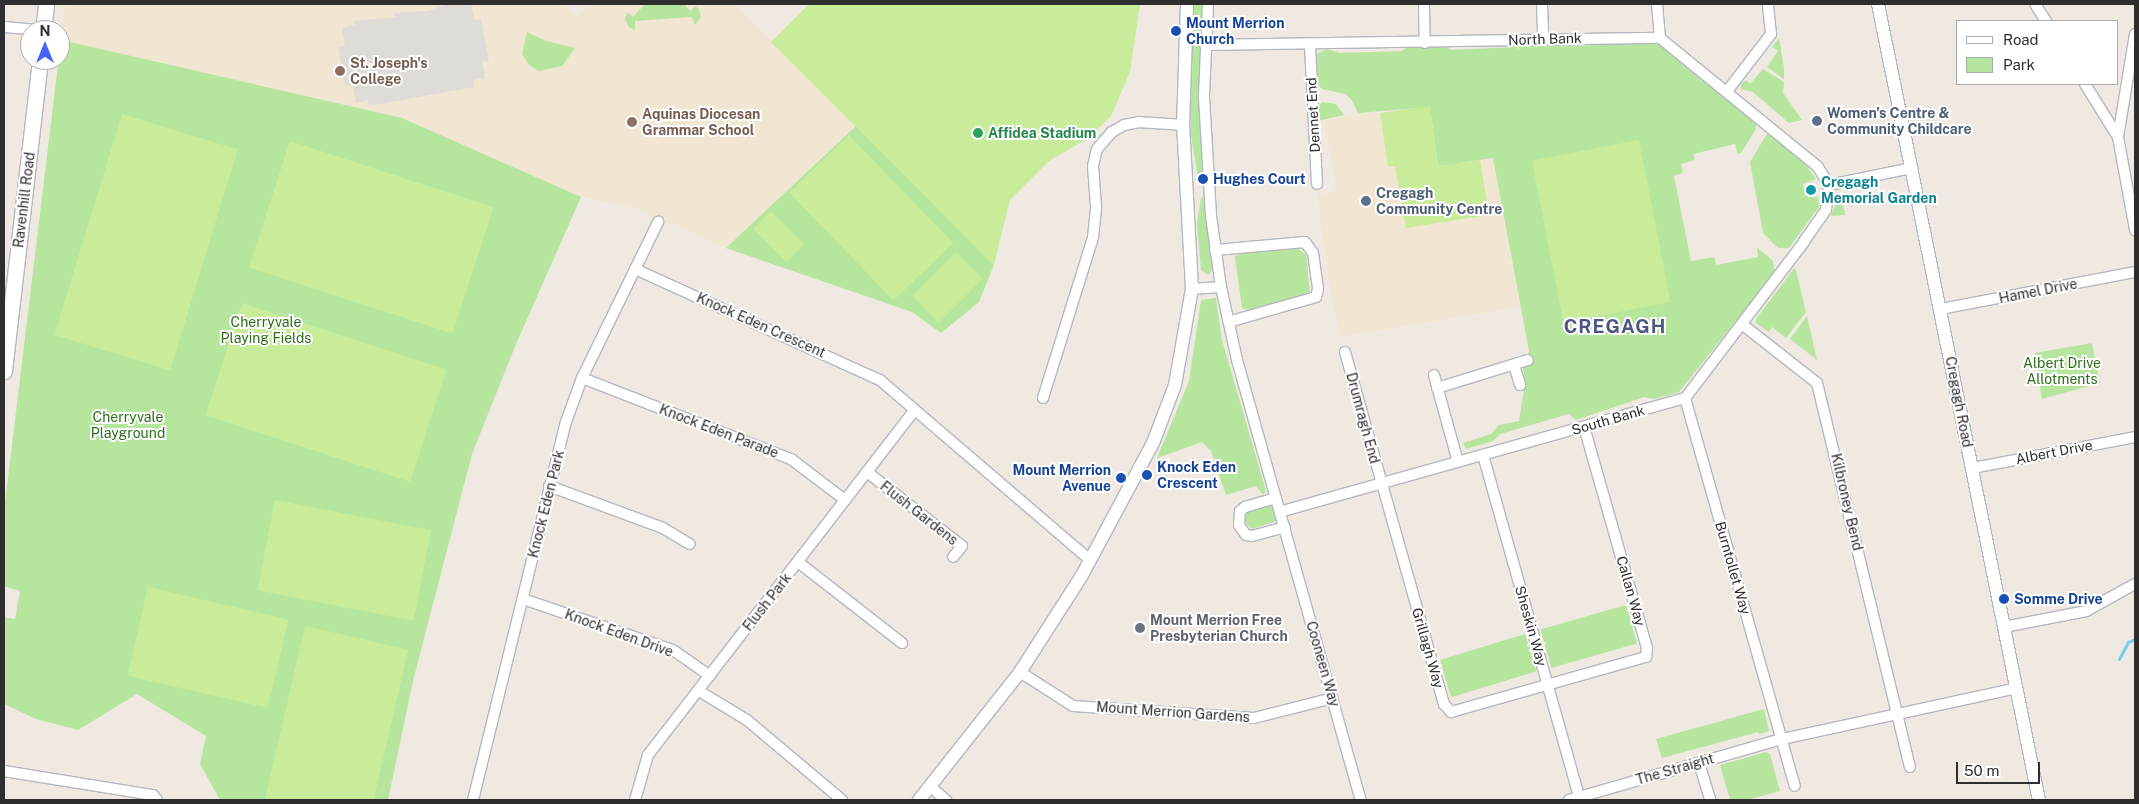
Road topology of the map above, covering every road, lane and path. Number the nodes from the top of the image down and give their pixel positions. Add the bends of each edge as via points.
1 (46, 4) edge
2 (1187, 4) edge
3 (1208, 4) edge
4 (1424, 4) edge
5 (1542, 4) edge
6 (1657, 4) edge
7 (1768, 4) edge
8 (1878, 4) edge
9 (2035, 4) edge
10 (44, 20) edge
11 (2045, 20) edge
12 (4, 27) edge
13 (20, 28) edge
14 (2135, 34) edge
15 (1660, 38) junction
16 (1543, 39) junction
17 (1426, 43) junction
18 (1205, 45) junction
19 (1310, 46) junction
20 (39, 70) edge
21 (2086, 85) edge
22 (1728, 90) junction
23 (1184, 125) junction
24 (2118, 137) junction
25 (1912, 168) junction
26 (1317, 184) dead end
27 (1829, 185) junction
28 (658, 222) dead end
29 (2135, 230) edge
30 (1215, 250) junction
31 (635, 269) junction
32 (2135, 272) edge
33 (1221, 287) junction
34 (1192, 289) junction
35 (8, 299) edge
36 (1941, 309) junction
37 (1228, 322) junction
38 (1743, 325) junction
39 (1345, 352) dead end
40 (1528, 360) dead end
41 (1514, 365) junction
42 (4, 371) edge
43 (1434, 375) dead end
44 (582, 378) junction
45 (1520, 385) dead end
46 (1437, 388) junction
47 (1043, 398) dead end
48 (1685, 398) junction
49 (914, 411) junction
50 (1584, 427) junction
51 (2135, 437) edge
52 (1483, 455) junction
53 (1458, 462) junction
54 (1973, 468) junction
55 (867, 472) junction
56 (1381, 484) junction
57 (549, 486) junction
58 (1276, 498) junction
59 (845, 500) junction
60 (1280, 512) junction
61 (1285, 527) junction
62 (690, 544) dead end
63 (953, 557) dead end
64 (1090, 560) junction
65 (798, 562) junction
66 (2135, 584) edge
67 (523, 599) junction
68 (2004, 627) junction
69 (902, 643) dead end
70 (1020, 672) junction
71 (710, 676) junction
72 (1548, 686) junction
73 (2016, 688) junction
74 (699, 691) junction
75 (1332, 698) junction
76 (1897, 714) junction
77 (1782, 739) junction
78 (1699, 763) junction
79 (1910, 768) dead end
80 (4, 771) edge
81 (1796, 786) dead end
82 (931, 787) junction
83 (1576, 799) edge
84 (157, 800) edge
85 (473, 800) edge
86 (635, 800) edge
87 (842, 800) edge
88 (919, 800) edge
89 (946, 800) edge
90 (1361, 800) edge
91 (1710, 800) edge
92 (2039, 800) edge

1 - 10 main road
2 - 23 street
3 - 18 street
4 - 17 street
5 - 16 street
6 - 15 street
7 - 22 street via 1771,34
8 - 25 street, Cregagh Road
9 - 11 street
12 - 13 street
14 - 24 street
15 - 16 street, North Bank
15 - 22 street
16 - 17 street, North Bank
17 - 19 street, North Bank
18 - 19 street, North Bank
18 - 30 street via 1205,124
19 - 26 street, Dennet End
20 - 35 main road, Ravenhill Road
21 - 24 street
22 - 27 street via 1818,167
23 - 34 street
23 - 47 street via 1148,122 1124,125 1112,132 1097,149 1093,166 1096,206 1093,237
24 - 29 street
25 - 27 street
25 - 36 street, Cregagh Road
27 - 38 street via 1826,210
28 - 31 street, Knock Eden Park
30 - 33 street, Cooneen Way
30 - 37 street via 1305,242 1313,253 1318,289 1316,297
31 - 44 street, Knock Eden Park
31 - 49 street, Knock Eden Crescent via 867,372
32 - 36 street, Hamel Drive
33 - 34 street
33 - 37 street, Cooneen Way
34 - 64 street via 1183,352 1164,416
35 - 42 main road, Ravenhill Road
36 - 54 street, Cregagh Road
37 - 58 street, Cooneen Way
38 - 48 street
38 - 76 street, Kilbroney Bend via 1817,383
39 - 56 street, Drumragh End
40 - 41 street
41 - 45 street
41 - 46 street
43 - 46 street
44 - 57 street, Knock Eden Park
44 - 59 street, Knock Eden Parade via 791,459
46 - 53 street
48 - 50 street, South Bank
48 - 77 street, Burntollet Way
49 - 55 street, Flush Park
49 - 64 street, Knock Eden Crescent
50 - 52 street, South Bank
50 - 72 street, Callan Way via 1648,653 1642,659
51 - 54 street, Albert Drive
52 - 53 street, South Bank
52 - 72 street, Sheskin Way
53 - 56 street, South Bank
54 - 68 street, Cregagh Road
55 - 59 street, Flush Park
55 - 63 street, Flush Gardens via 962,546
56 - 60 street, South Bank
56 - 72 street, Grillagh Way via 1447,710 1457,712
57 - 62 street via 663,528
57 - 67 street, Knock Eden Park
58 - 60 street, Cooneen Way
58 - 61 street via 1245,507 1240,512 1239,525 1246,535 1252,536
59 - 65 street, Flush Park
60 - 61 street, Cooneen Way
61 - 75 street, Cooneen Way
64 - 70 street
65 - 69 street
65 - 71 street, Flush Park
66 - 68 street via 2086,611
67 - 71 street, Knock Eden Drive via 673,650
67 - 85 street, Knock Eden Park
68 - 73 street, Cregagh Road
70 - 75 street, Mount Merrion Gardens via 1073,706 1254,718
70 - 82 street
71 - 74 street, Flush Park
72 - 83 street, Sheskin Way
73 - 76 street, The Straight
73 - 92 street, Cregagh Road
74 - 86 street, Flush Park via 648,755
74 - 87 street via 747,720
75 - 90 street, Cooneen Way
76 - 77 street, The Straight
76 - 79 street
77 - 78 street, The Straight
77 - 81 street
78 - 83 street, The Straight
78 - 91 street
80 - 84 street via 153,795
82 - 88 street
82 - 89 street

